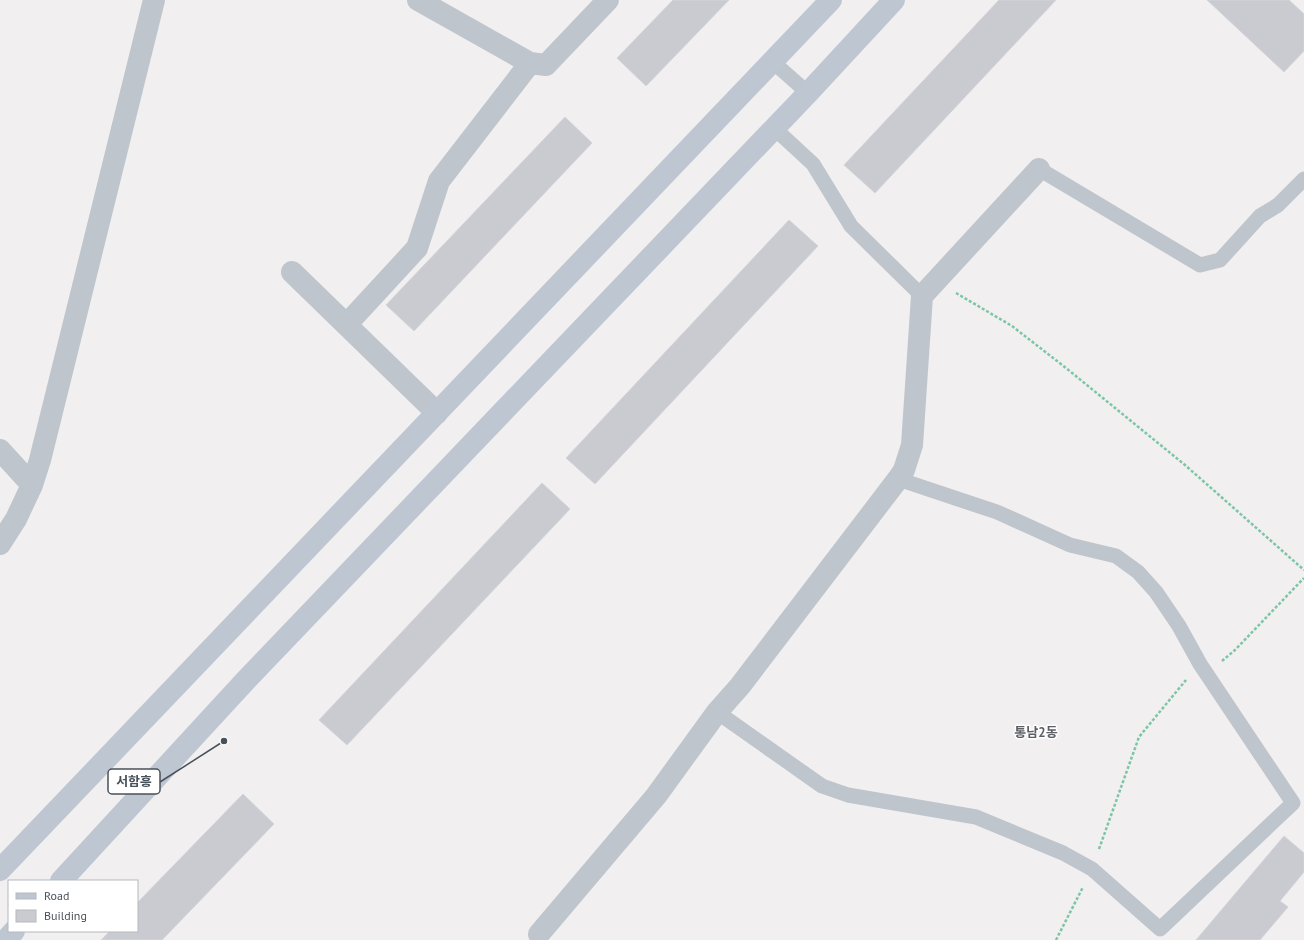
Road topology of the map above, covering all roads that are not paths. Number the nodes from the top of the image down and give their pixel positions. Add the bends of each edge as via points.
1 (154, 0) edge
2 (418, 0) edge
3 (608, 0) edge
4 (831, 0) edge
5 (894, 0) edge
6 (773, 62) junction
7 (530, 63) junction
8 (808, 93) junction
9 (774, 128) junction
10 (1039, 169) joint
11 (1304, 179) edge
12 (292, 272) dead end
13 (929, 289) junction
14 (347, 324) junction
15 (437, 413) junction
16 (0, 450) edge
17 (898, 478) junction
18 (32, 485) junction
19 (0, 544) edge
20 (717, 712) junction
21 (0, 870) edge
22 (62, 880) edge
23 (13, 932) edge
24 (539, 934) dead end
25 (6, 940) edge

1 - 18 street
2 - 7 street
3 - 7 street via 546,65
4 - 6 main road
5 - 8 main road
6 - 8 lane
6 - 15 main road
7 - 14 street via 439,181 417,248
8 - 9 main road
9 - 13 lane via 813,164 851,226
9 - 22 main road via 247,679
10 - 11 lane via 1200,265 1220,260 1260,216 1278,205
10 - 13 street
12 - 14 street
13 - 17 street via 912,445 904,470
14 - 15 street
15 - 21 main road
16 - 18 street
17 - 20 street via 740,686
17 - 20 lane via 997,512 1070,544 1116,556 1138,572 1156,592 1179,626 1204,669 1293,803 1160,929 1092,869 1063,853 976,817 848,795 822,786
18 - 19 street via 16,519
20 - 24 street via 656,796
23 - 25 main road

